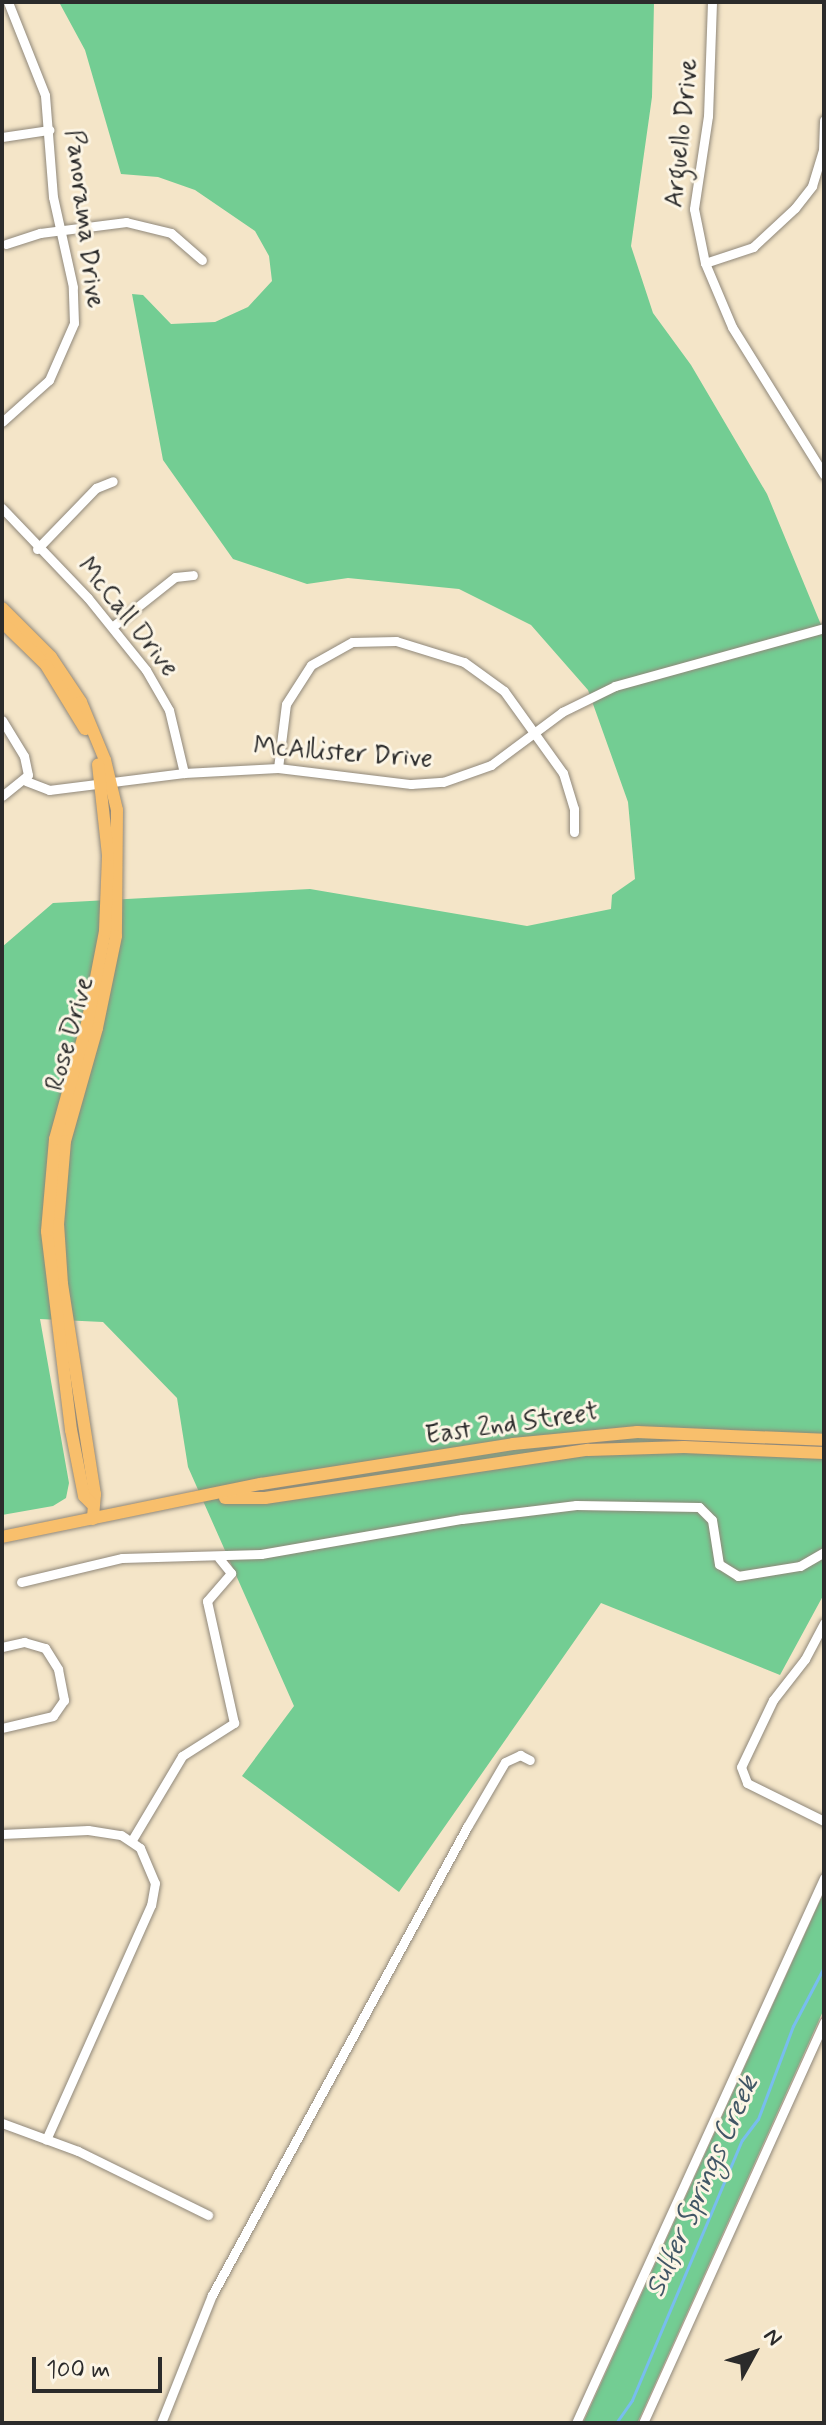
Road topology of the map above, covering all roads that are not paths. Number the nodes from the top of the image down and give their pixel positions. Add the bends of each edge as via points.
1 (8, 2) edge
2 (712, 2) edge
3 (824, 120) edge
4 (49, 130) junction
5 (2, 137) edge
6 (58, 230) junction
7 (6, 244) dead end
8 (202, 260) dead end
9 (705, 263) junction
10 (2, 422) edge
11 (824, 475) edge
12 (113, 481) dead end
13 (2, 508) edge
14 (37, 549) junction
15 (193, 575) dead end
16 (2, 608) edge
17 (2, 622) edge
18 (112, 627) junction
19 (824, 628) edge
20 (2, 720) edge
21 (535, 731) junction
22 (278, 768) junction
23 (184, 773) junction
24 (26, 781) junction
25 (107, 784) junction
26 (2, 796) edge
27 (574, 832) dead end
28 (824, 1440) edge
29 (824, 1453) edge
30 (210, 1498) junction
31 (93, 1519) junction
32 (2, 1537) edge
33 (824, 1552) edge
34 (219, 1558) junction
35 (21, 1582) dead end
36 (824, 1623) edge
37 (2, 1647) edge
38 (2, 1728) edge
39 (530, 1760) dead end
40 (824, 1821) edge
41 (2, 1834) edge
42 (132, 1840) junction
43 (824, 1878) edge
44 (824, 2022) edge
45 (2, 2123) edge
46 (46, 2140) junction
47 (208, 2215) dead end
48 (161, 2423) edge
49 (576, 2423) edge
50 (643, 2423) edge

1 - 4 street, Panorama Drive via 34,56
2 - 9 street, Arguello Drive via 710,91 694,209
3 - 9 street via 823,151 812,186 795,208 753,247
4 - 5 street
4 - 6 street, Panorama Drive
6 - 7 street
6 - 8 street via 106,221 143,224 186,242
6 - 10 street, Panorama Drive via 73,287 69,341 49,380
9 - 11 street, Arguello Drive via 732,327
12 - 14 street via 96,488
13 - 14 street, McCall Drive
14 - 18 street, McCall Drive
15 - 18 street via 175,577
16 - 25 main road, Rose Drive via 51,657 81,702
17 - 25 main road, Rose Drive via 46,665 80,719
18 - 23 street, McCall Drive via 169,710
19 - 21 street, McAllister Drive via 634,678 572,706
20 - 24 street via 24,756
21 - 22 street, McAllister Drive via 491,765 443,782 411,784
21 - 22 street via 504,691 464,662 372,639 334,650 298,679 282,719
21 - 27 street via 569,789
22 - 23 street, McAllister Drive
23 - 25 street, McAllister Drive
24 - 25 street, McAllister Drive via 49,790
24 - 26 street
25 - 31 main road, Rose Drive via 120,854 116,936 65,1141 58,1224 62,1284 95,1494
28 - 30 main road, East 2nd Street via 685,1432 596,1434 261,1484
29 - 30 main road, East 2nd Street via 602,1449 265,1498
30 - 31 main road, East 2nd Street
31 - 32 main road, East 2nd Street
33 - 34 street via 787,1569 729,1574 719,1564 708,1513 676,1504 576,1505
34 - 35 street via 122,1558
34 - 42 street via 231,1573 207,1601 234,1723 182,1756
36 - 40 street via 805,1659 773,1700 741,1767 747,1783
37 - 38 street via 24,1642 45,1648 58,1669 64,1700 53,1716
39 - 48 street via 520,1755 505,1762 467,1827 212,2295
41 - 42 street via 106,1831
42 - 46 street via 153,1870 154,1894
43 - 49 street
44 - 50 street
45 - 46 street
46 - 47 street

